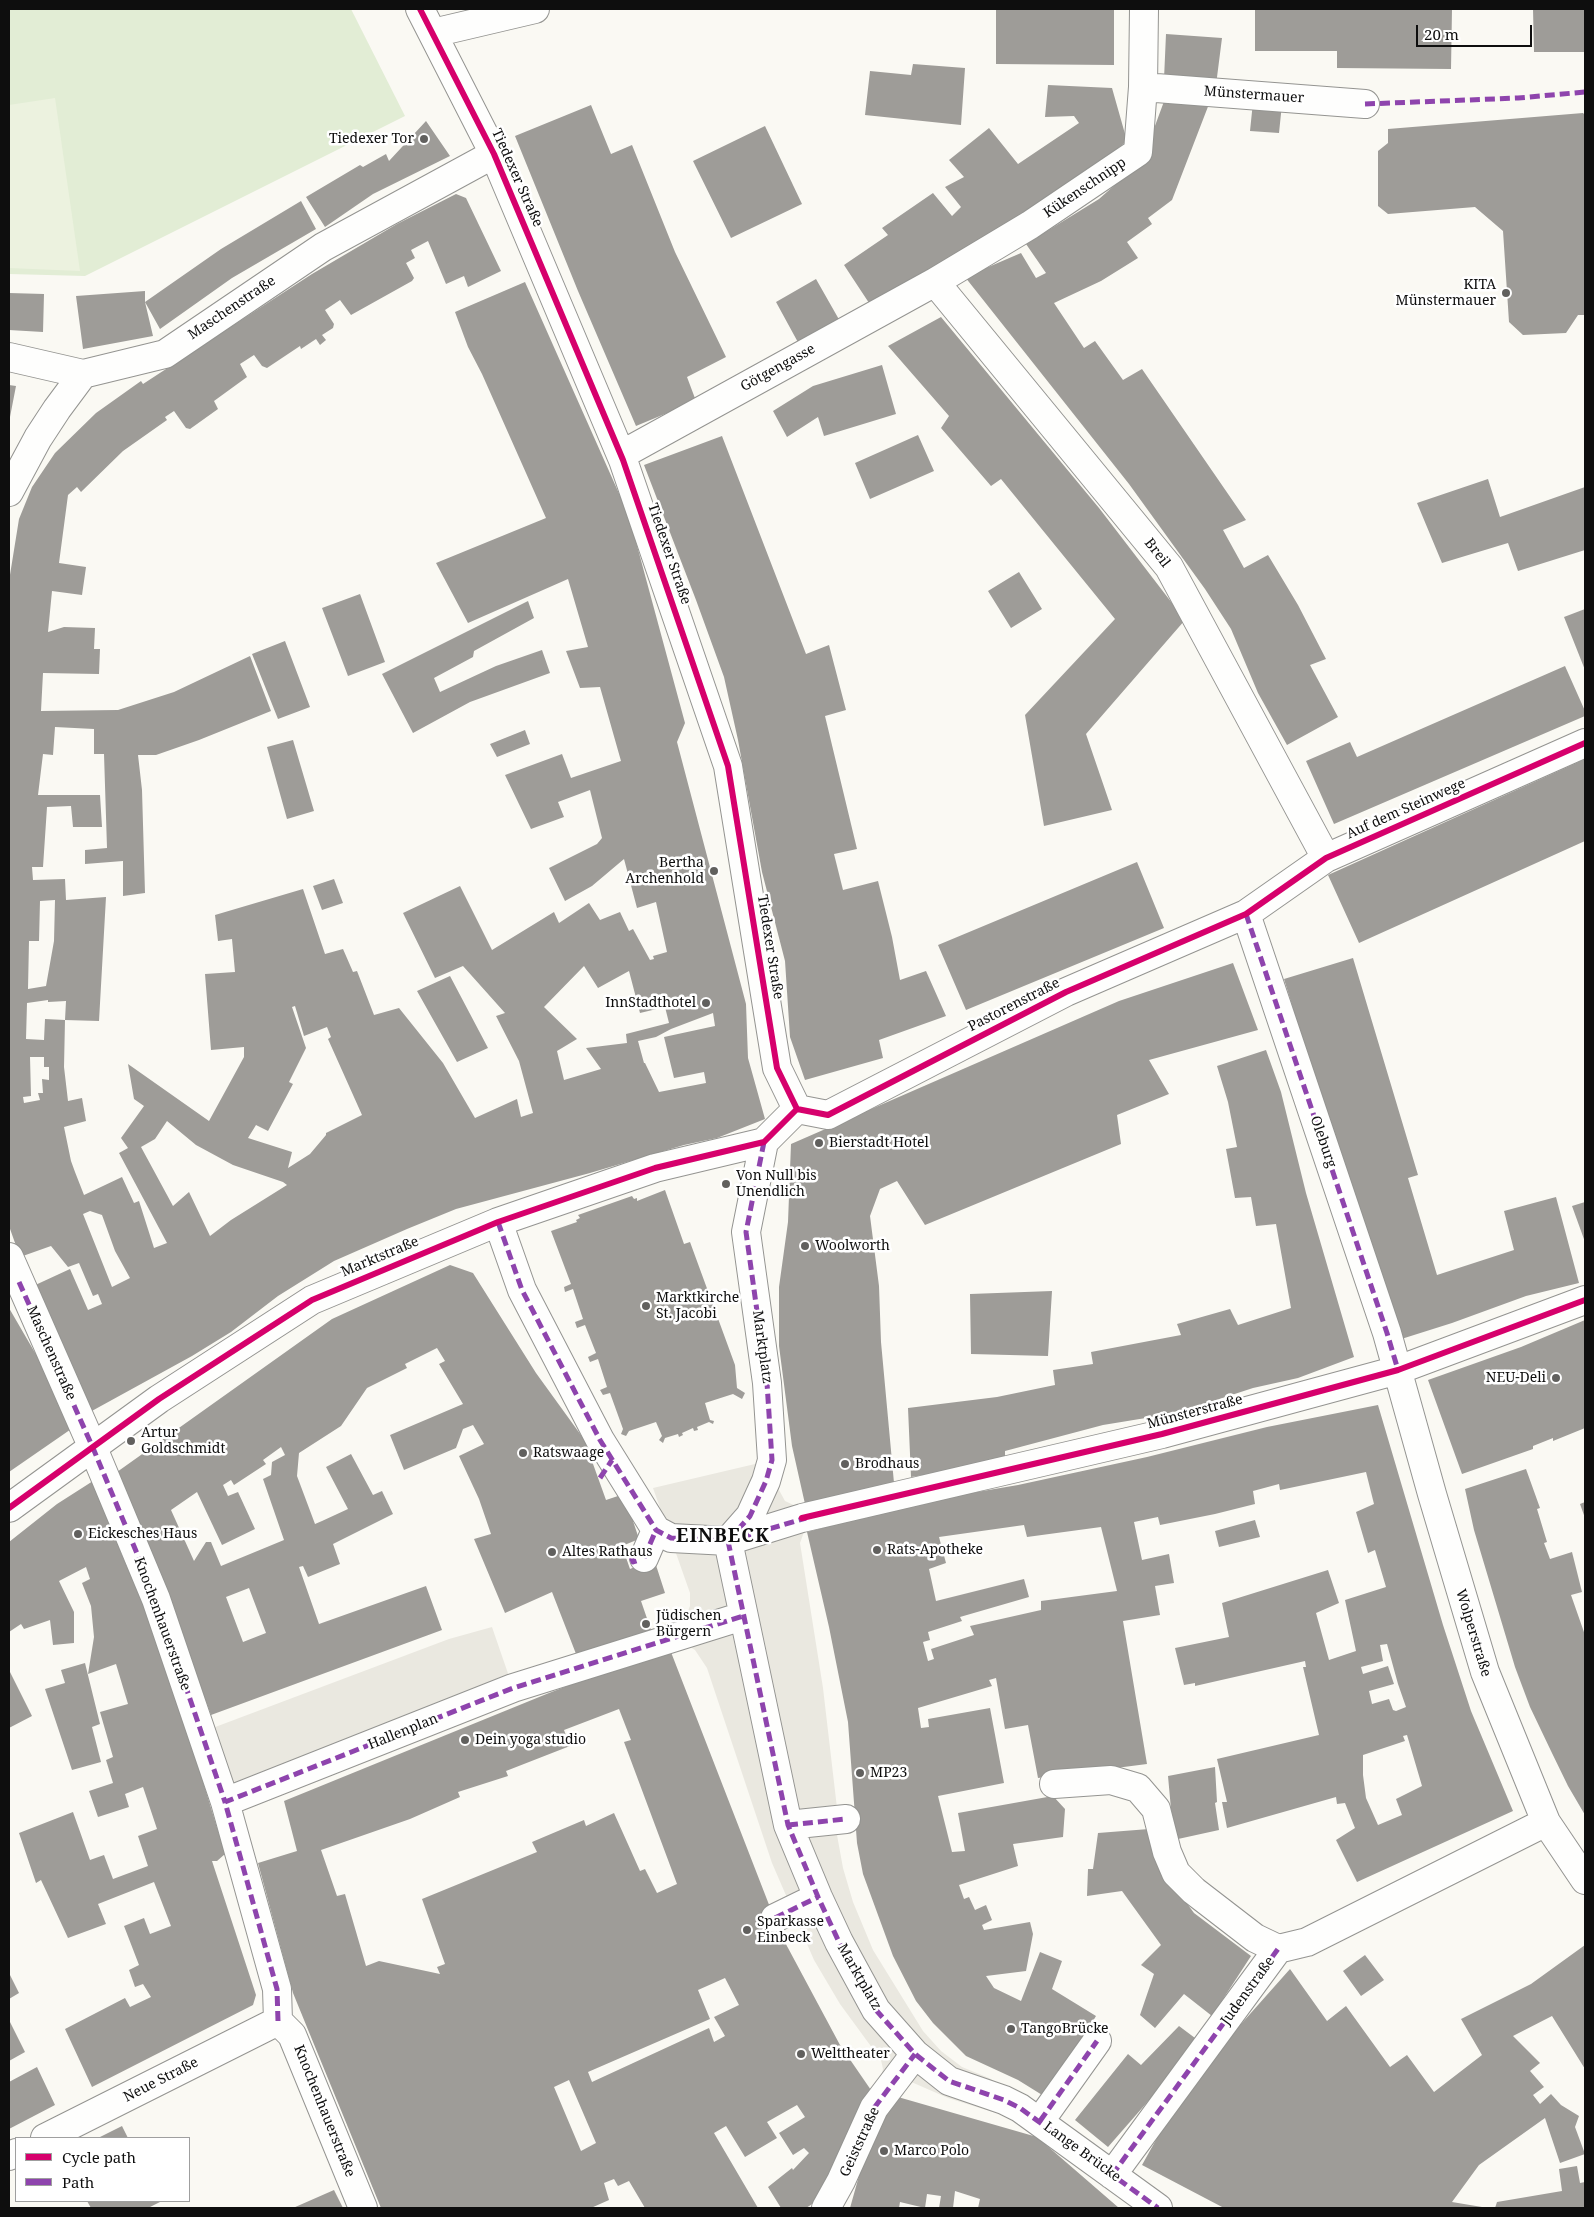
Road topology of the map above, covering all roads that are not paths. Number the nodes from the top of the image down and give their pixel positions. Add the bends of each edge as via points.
1 (420, 9) edge
2 (535, 9) edge
3 (1144, 9) edge
4 (434, 33) junction
5 (1143, 87) junction
6 (1365, 104) dead end
7 (494, 154) junction
8 (935, 282) junction
9 (9, 357) edge
10 (83, 374) junction
11 (621, 455) junction
12 (9, 492) edge
13 (1585, 743) edge
14 (1326, 858) junction
15 (1246, 914) junction
16 (797, 1109) junction
17 (764, 1142) junction
18 (498, 1222) junction
19 (9, 1257) edge
20 (1585, 1300) edge
21 (1398, 1370) junction
22 (93, 1448) junction
23 (9, 1508) edge
24 (656, 1530) junction
25 (728, 1541) junction
26 (638, 1558) dead end
27 (743, 1616) junction
28 (1054, 1784) dead end
29 (225, 1802) junction
30 (846, 1819) dead end
31 (1546, 1822) junction
32 (788, 1825) junction
33 (1585, 1880) edge
34 (818, 1898) junction
35 (775, 1918) dead end
36 (1278, 1949) junction
37 (278, 2021) junction
38 (1097, 2041) dead end
39 (916, 2054) junction
40 (1004, 2100) joint
41 (1040, 2121) junction
42 (47, 2137) edge
43 (1112, 2175) junction
44 (363, 2208) edge
45 (826, 2208) edge
46 (1158, 2208) edge

1 - 4 street
2 - 4 street
3 - 5 street, Kükenschnipp
4 - 7 street, Tiedexer Straße
5 - 6 street, Münstermauer
5 - 8 street, Kükenschnipp via 1138,152 1030,225
7 - 10 street, Maschenstraße via 323,246 166,354
7 - 11 street, Tiedexer Straße
8 - 11 street, Götgengasse
8 - 14 street, Breil via 1169,568
9 - 10 street
10 - 12 street via 43,430
11 - 16 street, Tiedexer Straße via 728,766 777,1068
13 - 14 street, Auf dem Steinwege
14 - 15 street, Auf dem Steinwege
15 - 16 street, Pastorenstraße via 1066,992 828,1115
15 - 21 street, Oleburg
16 - 17 street
17 - 18 street, Marktstraße via 655,1168
17 - 25 street, Marktplatz via 746,1232 768,1383 772,1460 750,1516
18 - 22 street, Marktstraße via 312,1300 159,1400
18 - 24 street via 522,1290 606,1469
19 - 22 street, Maschenstraße
20 - 21 street, Münsterstraße
21 - 25 street, Münsterstraße via 1162,1434 802,1518
21 - 31 street, Wolperstraße via 1485,1672
22 - 23 street, Marktstraße
22 - 29 street, Knochenhauerstraße via 156,1599
24 - 25 street via 671,1538
24 - 26 street
25 - 27 street, Marktplatz
27 - 29 street, Hallenplan via 513,1688
27 - 32 street, Marktplatz
28 - 36 street via 1111,1780 1138,1788 1156,1808 1176,1873 1254,1938
29 - 37 street via 278,1989
30 - 32 street
31 - 33 street, Wolperstraße
31 - 36 street, Judenstraße via 1307,1942
32 - 34 street, Marktplatz
34 - 35 street
34 - 39 street, Marktplatz via 876,2010
36 - 43 street, Judenstraße
37 - 42 street, Neue Straße
37 - 44 street, Knochenhauerstraße via 292,2035
38 - 41 street
39 - 40 street, Marktplatz via 949,2081
39 - 45 street, Geiststraße via 874,2108
40 - 41 street, Lange Brücke
41 - 43 street, Lange Brücke
43 - 46 street, Lange Brücke

